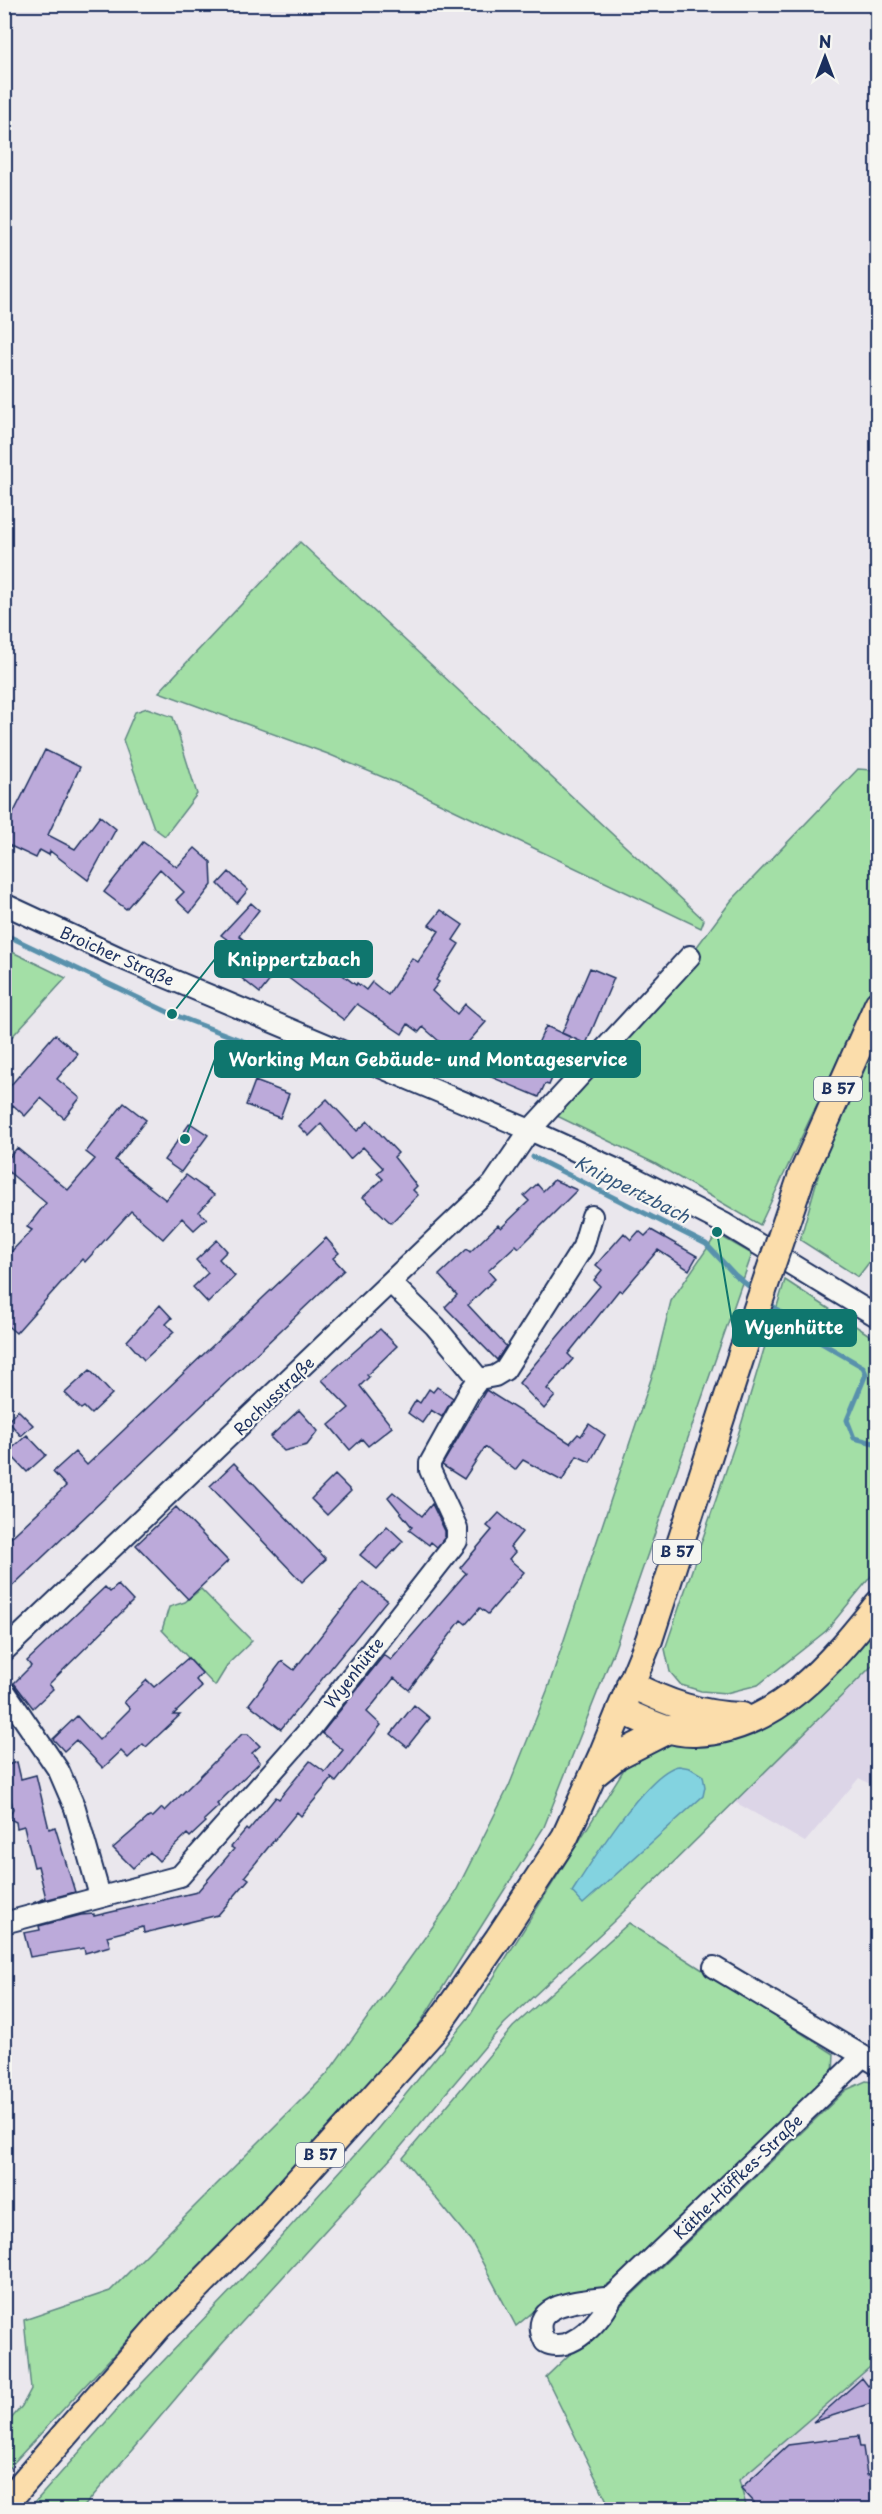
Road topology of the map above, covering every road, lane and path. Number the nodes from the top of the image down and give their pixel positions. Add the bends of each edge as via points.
1 (4, 904) edge
2 (690, 956) dead end
3 (878, 1004) edge
4 (530, 1130) junction
5 (592, 1216) dead end
6 (391, 1283) junction
7 (878, 1317) edge
8 (479, 1378) junction
9 (878, 1604) edge
10 (4, 1651) edge
11 (630, 1684) junction
12 (4, 1690) edge
13 (620, 1710) junction
14 (757, 1716) junction
15 (670, 1729) junction
16 (593, 1775) junction
17 (100, 1896) junction
18 (4, 1923) edge
19 (714, 1967) dead end
20 (871, 2060) edge
21 (612, 2297) dead end
22 (4, 2505) edge

1 - 4 street, Broicher Straße via 176,983
2 - 4 street
3 - 11 main road, B 57, bridge via 802,1175 649,1640
4 - 6 street, Rochusstraße via 493,1184
4 - 7 street, Broicher Straße via 633,1176 725,1224
5 - 8 street via 583,1247 505,1370
6 - 8 street via 435,1326
6 - 10 street, Rochusstraße
8 - 17 street, Wyenhütte via 430,1463 457,1528 457,1541 311,1728 188,1869 180,1876
9 - 14 main road via 815,1676 785,1701
11 - 13 main road, B 57
11 - 14 main road via 670,1704 712,1715
12 - 17 street via 59,1771 75,1808
13 - 15 main road
13 - 16 main road, B 57
14 - 15 main road via 720,1730 693,1733
15 - 16 main road via 617,1756
16 - 22 main road, B 57 via 565,1837 434,2030 252,2232 159,2326
17 - 18 street, Wyenhütte via 78,1906
19 - 20 street, Käthe-Höffkes-Straße
20 - 21 street, Käthe-Höffkes-Straße

